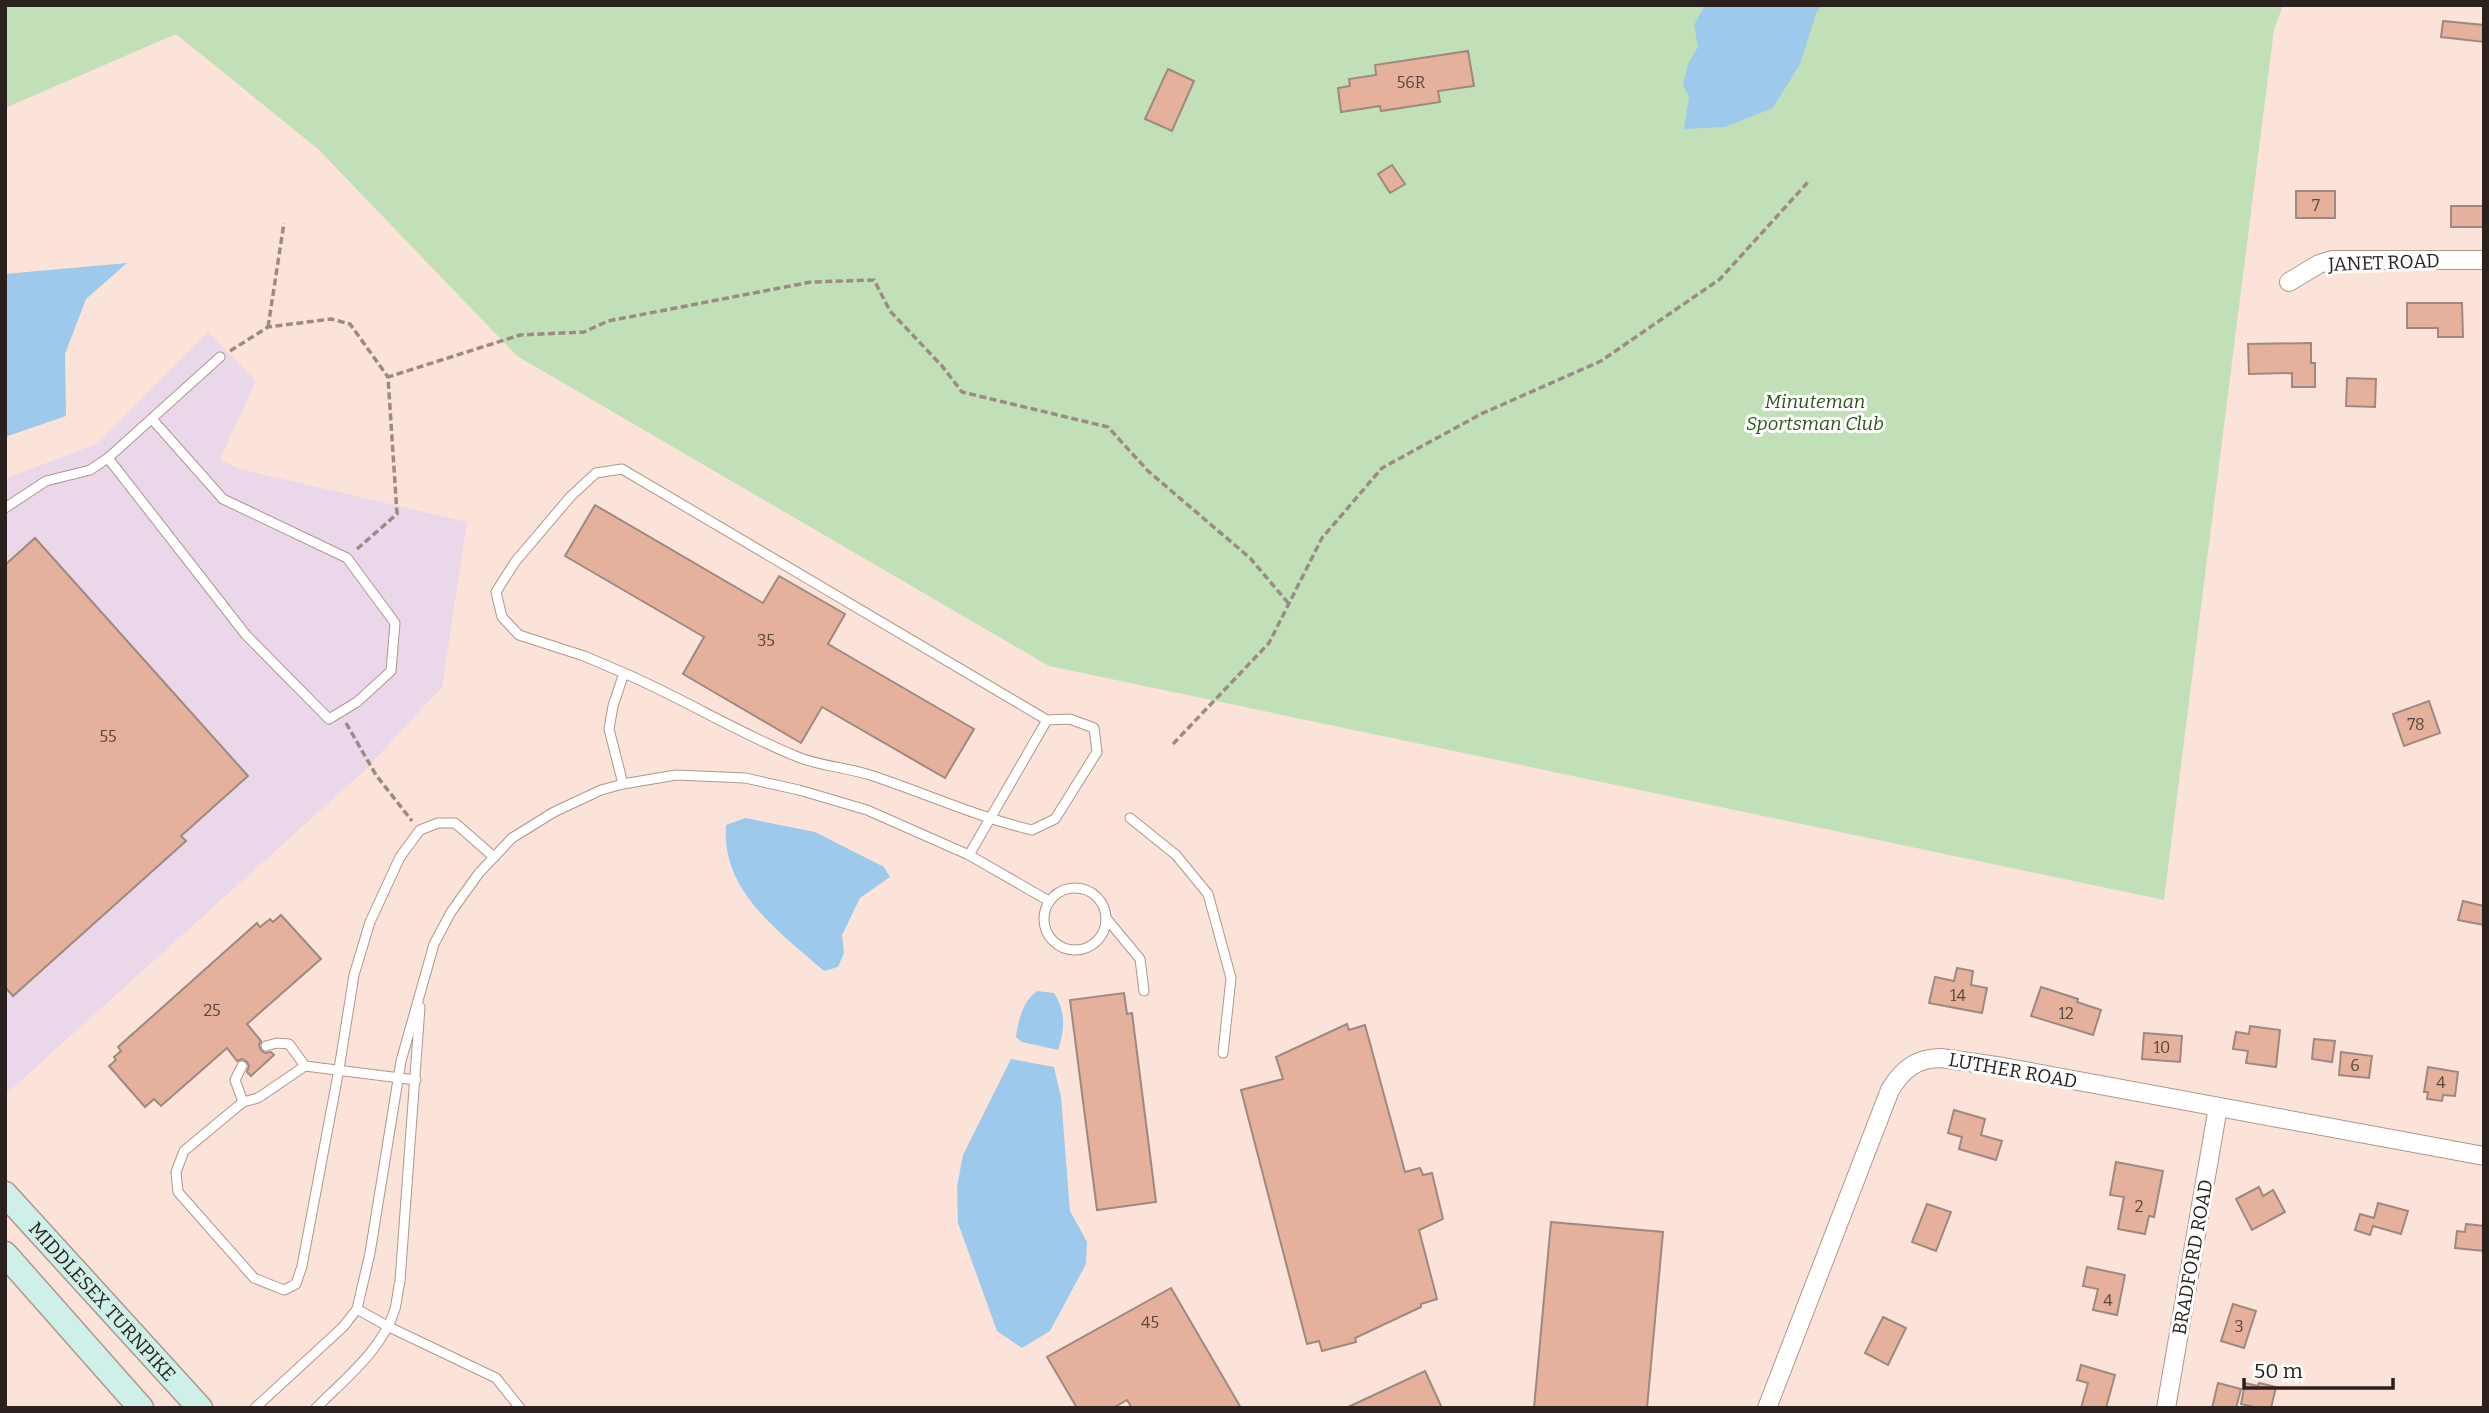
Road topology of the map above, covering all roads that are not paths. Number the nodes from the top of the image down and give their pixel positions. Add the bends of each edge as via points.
1 (2484, 260) edge
2 (2289, 282) dead end
3 (220, 357) road end
4 (152, 419) junction
5 (107, 458) junction
6 (5, 508) edge
7 (624, 673) junction
8 (1047, 720) junction
9 (623, 784) junction
10 (1130, 818) dead end
11 (990, 820) junction
12 (969, 855) junction
13 (494, 857) junction
14 (1049, 901) junction
15 (1106, 918) junction
16 (422, 988) junction
17 (1144, 992) dead end
18 (266, 1046) dead end
19 (1223, 1053) dead end
20 (242, 1066) dead end
21 (305, 1066) junction
22 (339, 1069) junction
23 (399, 1078) junction
24 (416, 1080) junction
25 (243, 1102) junction
26 (2218, 1107) junction
27 (2484, 1156) edge
28 (5, 1194) edge
29 (5, 1254) edge
30 (357, 1309) junction
31 (387, 1326) junction
32 (141, 1408) edge
33 (200, 1408) edge
34 (255, 1408) edge
35 (316, 1408) edge
36 (520, 1408) edge
37 (1767, 1408) edge
38 (2166, 1408) edge

1 - 2 street, JANET ROAD via 2332,260
3 - 4 lane
4 - 5 lane
4 - 5 lane via 223,499 347,558 394,623 391,671 356,702 329,719 247,635
5 - 6 lane via 90,470 47,481
7 - 8 lane via 519,635 502,617 496,592 571,496 596,473 622,469
7 - 9 lane via 609,729
7 - 11 lane via 797,757 868,774
8 - 11 lane
8 - 11 lane via 1070,719 1094,728 1097,752 1055,818 1032,830
9 - 12 lane via 676,775 745,778 867,810
9 - 13 lane via 554,812 512,838
10 - 19 lane via 1176,855 1208,894 1231,978
11 - 12 lane
12 - 14 lane
13 - 16 lane via 451,912 433,944
13 - 22 lane via 455,822 438,822 419,830 400,857 370,922 354,975
14 - 15 lane via 1073,888 1087,891 1097,897
14 - 15 lane via 1043,915 1045,930 1066,950 1081,950 1095,943
15 - 17 lane via 1140,959
16 - 23 lane
16 - 24 lane
18 - 21 lane via 289,1044
20 - 25 lane via 235,1080
21 - 22 lane
21 - 25 lane via 258,1098
22 - 23 lane
22 - 25 lane via 302,1266 296,1284 284,1290 254,1278 178,1192 176,1172 184,1152
23 - 24 lane
23 - 30 lane
24 - 31 lane via 400,1281
26 - 27 street, LUTHER ROAD
26 - 37 street, LUTHER ROAD via 1941,1058 1915,1063 1900,1073
26 - 38 street, BRADFORD ROAD
28 - 33 main road, MIDDLESEX TURNPIKE
29 - 32 main road
30 - 31 lane
30 - 34 lane
31 - 35 lane via 370,1353
31 - 36 lane via 496,1378

